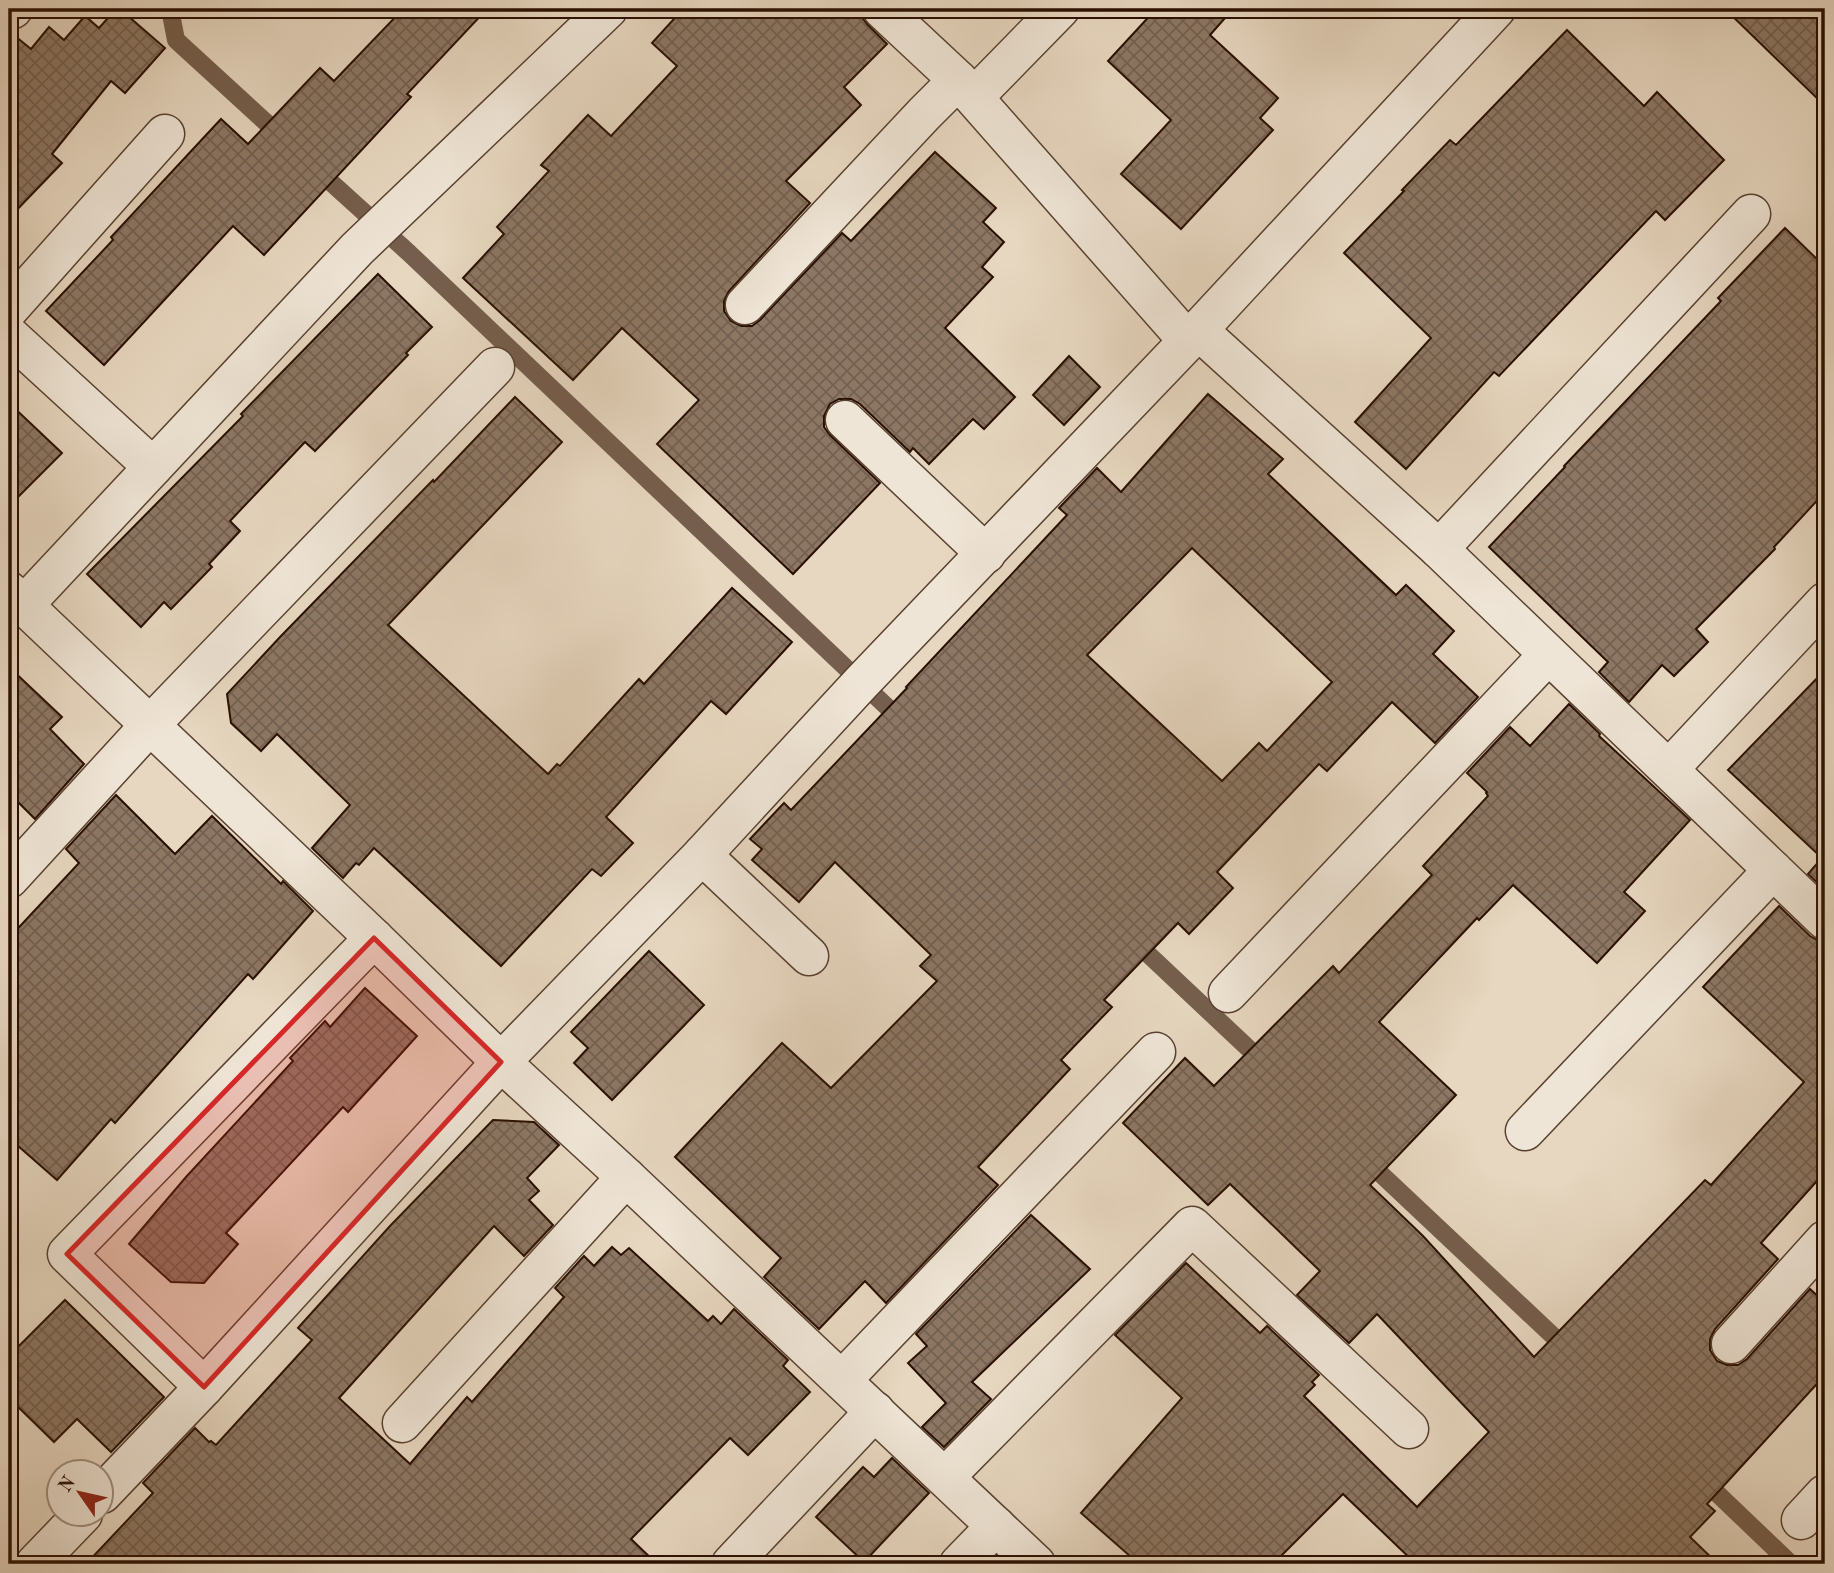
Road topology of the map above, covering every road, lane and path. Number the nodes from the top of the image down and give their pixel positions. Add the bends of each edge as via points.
1 (608, 9) edge
2 (882, 9) edge
3 (1060, 9) edge
4 (1496, 9) edge
5 (966, 89) junction
6 (165, 134) dead end
7 (1751, 214) dead end
8 (745, 305) dead end
9 (9, 309) edge
10 (9, 335) edge
11 (1193, 335) junction
12 (495, 367) dead end
13 (845, 421) dead end
14 (153, 467) junction
15 (1439, 549) junction
16 (986, 554) junction
17 (16, 598) edge
18 (1825, 602) edge
19 (1548, 654) junction
20 (150, 725) junction
21 (1669, 769) junction
22 (702, 855) junction
23 (1773, 870) junction
24 (9, 879) edge
25 (1825, 920) edge
26 (374, 938) junction
27 (808, 956) dead end
28 (1228, 993) dead end
29 (1156, 1052) dead end
30 (501, 1062) junction
31 (1525, 1131) dead end
32 (626, 1177) junction
33 (1825, 1240) edge
34 (1731, 1344) dead end
35 (842, 1380) junction
36 (204, 1387) junction
37 (874, 1411) junction
38 (402, 1423) dead end
39 (1409, 1429) dead end
40 (944, 1477) junction
41 (116, 1479) edge
42 (996, 1526) junction
43 (70, 1528) edge
44 (35, 1564) edge
45 (731, 1564) edge
46 (959, 1564) edge
47 (1037, 1564) edge

1 - 14 street via 357,249
2 - 5 street
3 - 5 street
4 - 11 street
5 - 8 street via 924,114
5 - 11 street
6 - 9 street
7 - 15 street
10 - 14 street
11 - 15 street
11 - 16 street
12 - 20 street
13 - 16 street
14 - 17 street
15 - 19 street
16 - 22 street
17 - 20 street
18 - 21 street
19 - 21 street
19 - 28 street
20 - 24 street
20 - 26 street
21 - 23 street
22 - 27 street
22 - 30 street
23 - 25 street
23 - 31 street
26 - 30 street
26 - 36 street via 67,1254
29 - 35 street
30 - 32 street
30 - 36 street
32 - 35 street
32 - 38 street
33 - 34 street
35 - 37 street
36 - 41 street
37 - 40 street
37 - 45 street
39 - 40 street via 1192,1226
40 - 42 street
42 - 46 street
42 - 47 street
43 - 44 street

